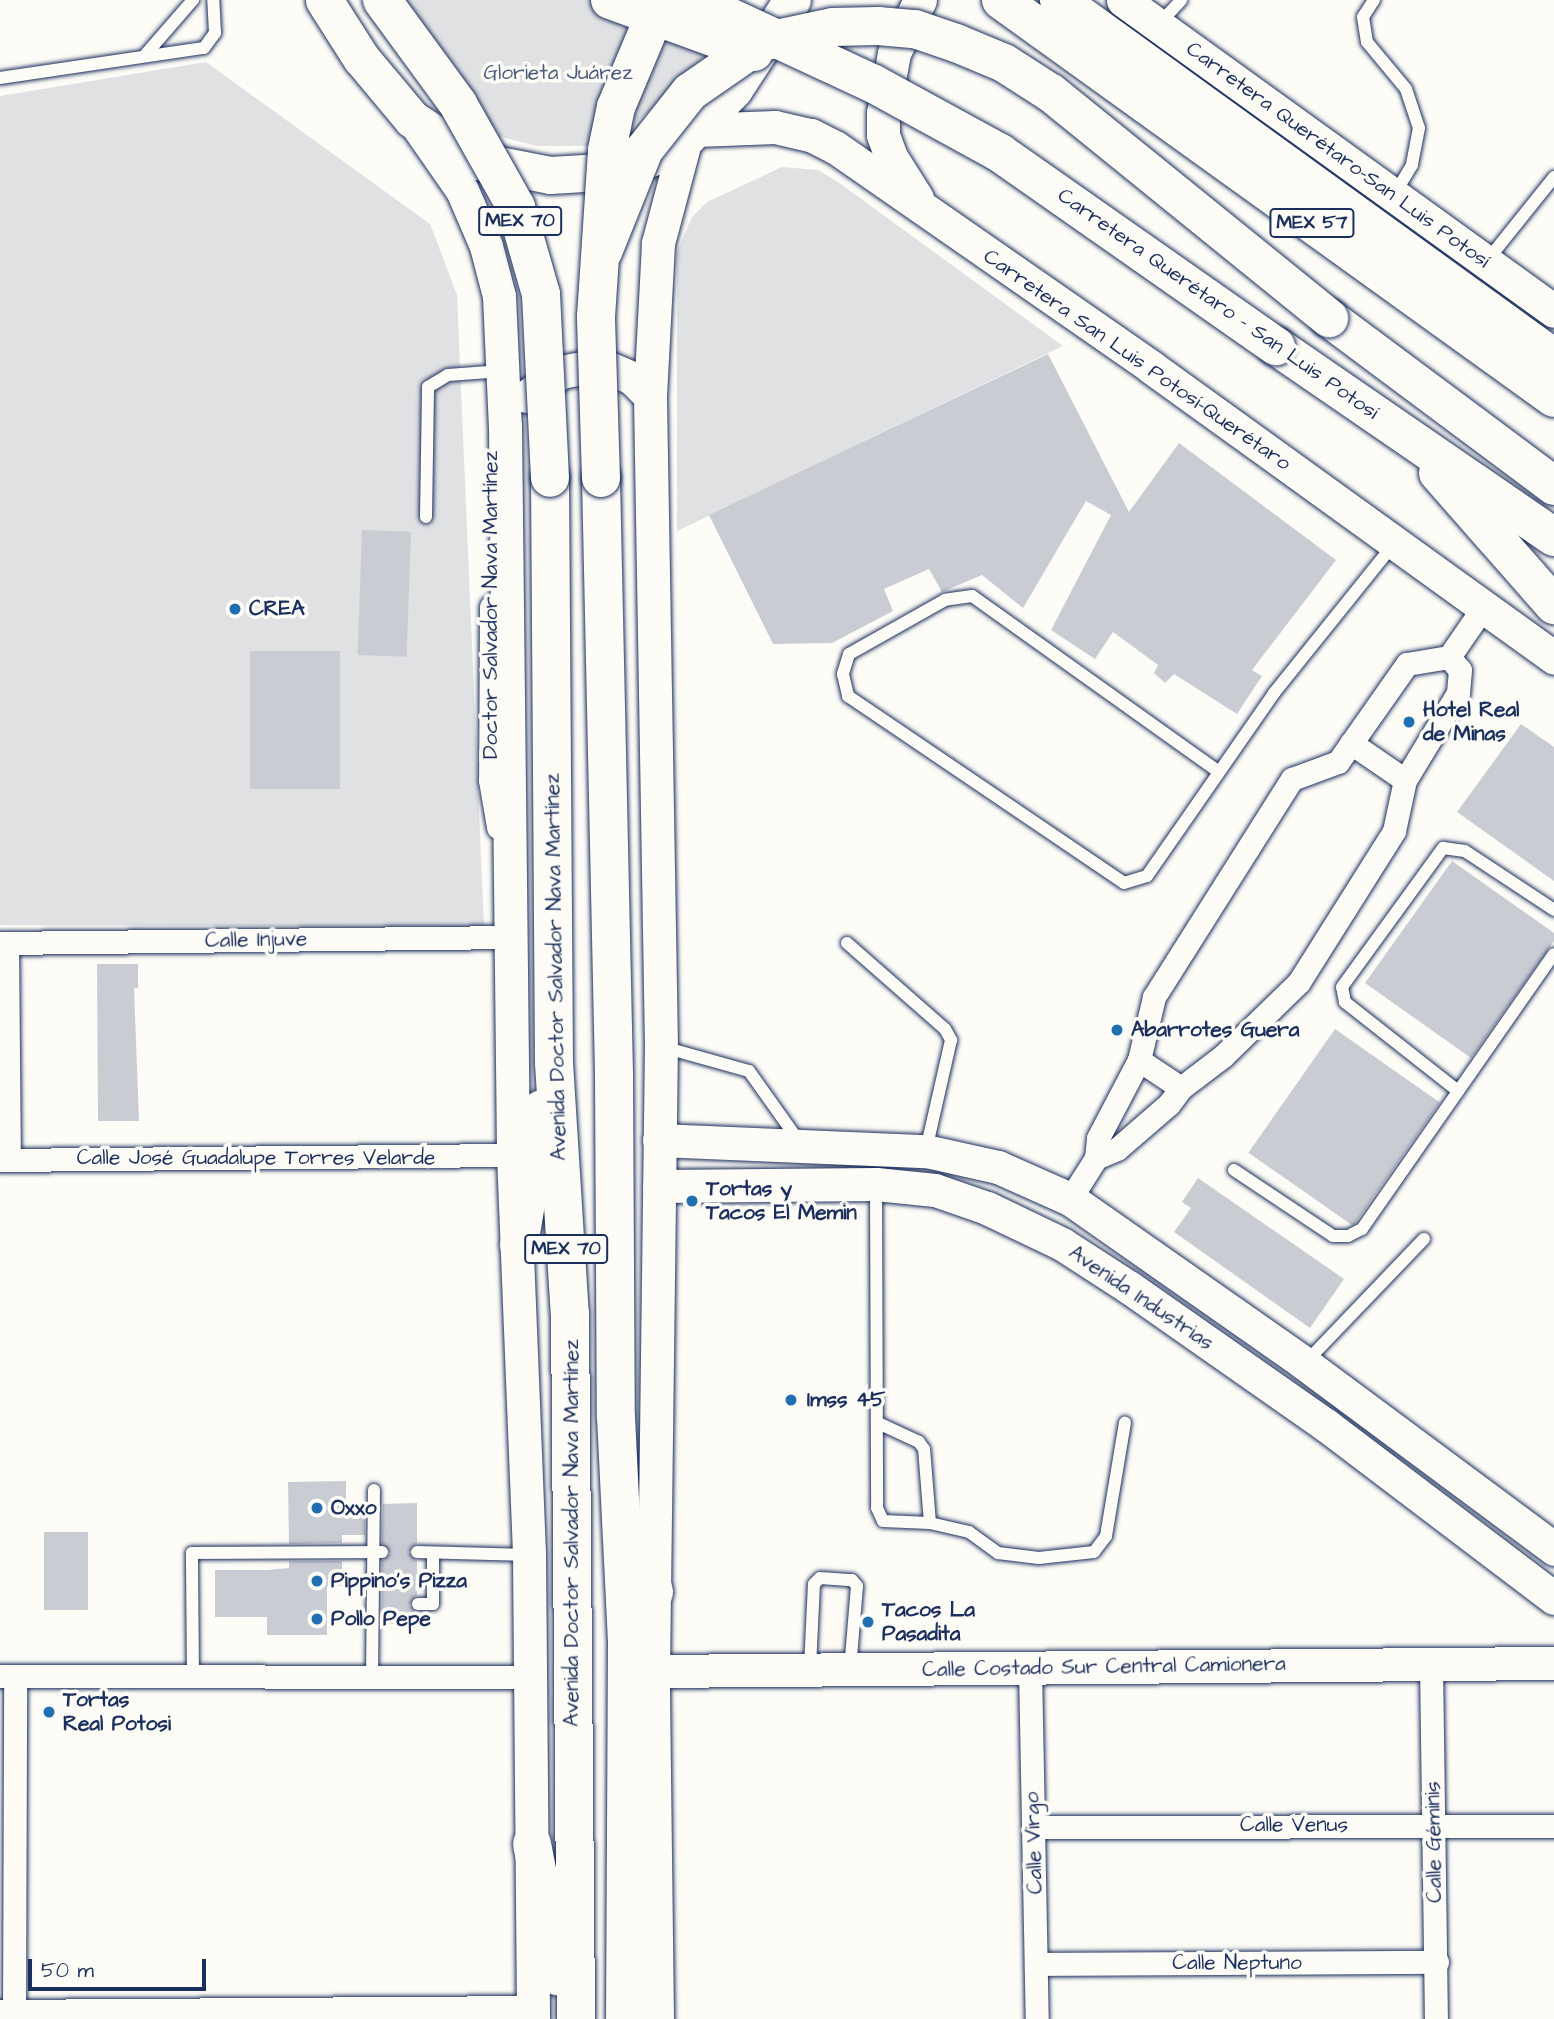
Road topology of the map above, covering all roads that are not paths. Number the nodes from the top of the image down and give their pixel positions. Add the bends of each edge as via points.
1 (193, 0) edge
2 (213, 0) edge
3 (324, 0) edge
4 (382, 0) edge
5 (610, 0) edge
6 (661, 0) edge
7 (693, 0) edge
8 (711, 0) edge
9 (792, 0) edge
10 (920, 0) edge
11 (1002, 0) edge
12 (1059, 0) edge
13 (1123, 0) edge
14 (1181, 0) edge
15 (1374, 0) edge
16 (1158, 25) junction
17 (146, 54) junction
18 (0, 78) edge
19 (874, 84) junction
20 (616, 107) junction
21 (412, 119) junction
22 (691, 134) junction
23 (1554, 177) edge
24 (1394, 195) junction
25 (927, 212) junction
26 (604, 252) junction
27 (1486, 262) junction
28 (1554, 310) edge
29 (1554, 358) edge
30 (497, 371) junction
31 (650, 396) junction
32 (1554, 398) edge
33 (499, 426) junction
34 (1397, 427) junction
35 (1554, 486) edge
36 (426, 517) dead end
37 (1554, 537) edge
38 (1394, 544) junction
39 (1554, 605) edge
40 (1482, 609) junction
41 (1449, 657) junction
42 (1554, 659) edge
43 (1351, 743) junction
44 (1219, 772) junction
45 (1405, 780) junction
46 (1554, 910) edge
47 (512, 925) junction
48 (4, 943) edge
49 (847, 943) dead end
50 (1554, 954) edge
51 (661, 1047) junction
52 (1139, 1060) junction
53 (554, 1063) junction
54 (1181, 1088) junction
55 (1458, 1091) junction
56 (659, 1140) junction
57 (800, 1143) junction
58 (926, 1151) junction
59 (513, 1155) junction
60 (1096, 1158) junction
61 (4, 1160) edge
62 (877, 1165) junction
63 (1234, 1170) dead end
64 (659, 1186) junction
65 (1070, 1199) junction
66 (1424, 1239) dead end
67 (520, 1245) junction
68 (1229, 1358) junction
69 (1304, 1363) junction
70 (1331, 1383) junction
71 (616, 1417) junction
72 (878, 1423) junction
73 (1125, 1423) dead end
74 (374, 1490) dead end
75 (930, 1523) junction
76 (1554, 1549) edge
77 (378, 1552) junction
78 (417, 1552) dead end
79 (433, 1553) junction
80 (529, 1555) junction
81 (654, 1592) junction
82 (1554, 1598) edge
83 (418, 1604) dead end
84 (1554, 1663) edge
85 (1431, 1664) junction
86 (1030, 1668) junction
87 (810, 1670) junction
88 (850, 1670) junction
89 (653, 1671) junction
90 (7, 1676) edge
91 (193, 1677) junction
92 (372, 1677) junction
93 (530, 1677) junction
94 (1434, 1824) junction
95 (1554, 1826) edge
96 (1033, 1827) junction
97 (532, 1844) joint
98 (1437, 1962) junction
99 (1037, 1964) junction
100 (10, 2013) edge
101 (544, 2015) edge
102 (576, 2019) edge
103 (625, 2019) edge
104 (657, 2019) edge
105 (1037, 2019) edge
106 (1436, 2019) edge

1 - 17 lane
2 - 17 lane via 215,33 204,48
3 - 21 main road via 361,58
4 - 53 highway, Avenida Doctor Salvador Nava Martínez / MEX 70, bridge via 458,104 516,208 541,294 550,478
5 - 19 highway, bridge via 746,50
6 - 20 highway, Avenida Doctor Salvador Nava Martínez, bridge
7 - 19 highway, bridge
8 - 20 highway, bridge
9 - 22 main road via 734,89
10 - 25 main road via 885,82 883,135 905,183
11 - 32 highway, MEX 57
12 - 29 highway
13 - 16 main road, Carretera Querétaro-San Luis Potosí
14 - 16 lane
15 - 24 lane via 1363,17 1367,42 1406,89 1419,128 1412,165
16 - 24 main road, Carretera Querétaro-San Luis Potosí
17 - 18 lane
19 - 34 highway, Carretera Querétaro - San Luis Potosí, bridge via 1000,153
20 - 26 highway, Avenida Doctor Salvador Nava Martínez / MEX 70, bridge via 607,150
21 - 22 main road via 478,161 550,175 601,172 650,158
21 - 30 main road, Avenida Doctor Salvador Nava Martínez via 462,190 486,246 499,296
22 - 25 main road, Carretera San Luis Potosí-Querétaro via 775,127 811,135
22 - 31 main road via 658,243
23 - 27 lane
24 - 27 main road, Carretera Querétaro-San Luis Potosí
25 - 38 main road, Carretera San Luis Potosí-Querétaro
26 - 35 highway, bridge via 644,150 690,92 762,43 833,27 915,29 1004,63 1051,93 1329,318
26 - 71 highway, Avenida Doctor Salvador Nava Martínez / MEX 70, bridge via 596,317 614,1062
27 - 28 main road, Carretera Querétaro-San Luis Potosí
30 - 33 main road, Avenida Doctor Salvador Nava Martínez
30 - 36 lane via 448,375 428,387
31 - 33 main road via 632,378 611,369 561,372 529,393
31 - 51 main road
33 - 47 main road, Avenida Doctor Salvador Nava Martínez
34 - 37 highway, Carretera Querétaro - San Luis Potosí
34 - 39 highway
38 - 40 main road, Carretera San Luis Potosí-Querétaro
38 - 44 lane via 1274,693
40 - 41 street
40 - 42 main road, Carretera San Luis Potosí-Querétaro
41 - 43 street via 1407,664
41 - 45 street via 1460,670 1458,693
43 - 45 street
43 - 52 street via 1338,762 1292,779 1154,997
44 - 44 lane via 1147,876 1124,883 848,696 843,674 849,654 945,600 972,596
45 - 54 street via 1394,831 1299,982 1223,1056
46 - 55 lane via 1465,851 1443,848 1342,987 1345,1002
47 - 48 street, Calle Injuve
47 - 59 main road, Avenida Doctor Salvador Nava Martínez
48 - 61 street
49 - 58 lane via 945,1029 951,1040
50 - 55 lane
51 - 56 main road
51 - 57 lane via 750,1071
52 - 54 street
52 - 60 street via 1098,1138
53 - 67 highway via 541,1110
53 - 102 highway, Avenida Doctor Salvador Nava Martínez / MEX 70 via 570,1314
54 - 60 street via 1170,1104 1117,1149
55 - 63 lane via 1362,1229 1348,1236 1334,1236
56 - 57 main road, Avenida Industrias
56 - 64 main road
57 - 62 main road, Avenida Industrias
58 - 62 main road, Avenida Industrias
58 - 65 main road, Avenida Industrias via 998,1167
59 - 61 street, Calle José Guadalupe Torres Velarde
59 - 67 main road, Avenida Doctor Salvador Nava Martínez
60 - 65 street
62 - 64 main road, Avenida Industrias
62 - 68 main road, Avenida Industrias via 987,1208 1062,1244
62 - 72 lane
64 - 81 main road
65 - 69 main road, Avenida Industrias
66 - 69 lane
67 - 80 main road, Avenida Doctor Salvador Nava Martínez
68 - 70 main road via 1299,1390
68 - 82 main road, Avenida Industrias
69 - 70 main road, Avenida Industrias
70 - 76 main road, Avenida Industrias
71 - 81 highway via 630,1458 641,1549
71 - 103 highway, Avenida Doctor Salvador Nava Martínez / MEX 70 via 627,1640
72 - 75 lane via 919,1442 924,1449
72 - 75 lane via 879,1515 883,1521
73 - 75 lane via 1106,1536 1094,1552 1039,1558 998,1553 969,1532
74 - 77 lane
77 - 91 lane via 192,1553
77 - 92 lane
78 - 79 lane
79 - 80 lane
79 - 83 lane via 433,1604
80 - 93 main road, Avenida Doctor Salvador Nava Martínez
81 - 89 main road
84 - 85 main road, Calle Costado Sur Central Camionera
85 - 86 main road, Calle Costado Sur Central Camionera
85 - 94 street, Calle Géminis
86 - 88 main road, Calle Costado Sur Central Camionera
86 - 96 street, Calle Virgo
87 - 88 main road, Calle Costado Sur Central Camionera
87 - 88 lane via 814,1584 820,1578 852,1580 857,1586
87 - 89 main road, Calle Costado Sur Central Camionera
89 - 104 main road
90 - 91 street
90 - 100 street
91 - 92 street
92 - 93 street
93 - 97 main road, Avenida Doctor Salvador Nava Martínez
94 - 95 street, Calle Venus
94 - 96 street, Calle Venus
94 - 98 street, Calle Géminis
96 - 99 street, Calle Virgo
97 - 101 highway
98 - 99 street, Calle Neptuno
98 - 106 street, Calle Géminis
99 - 105 street, Calle Virgo
100 - 101 street

